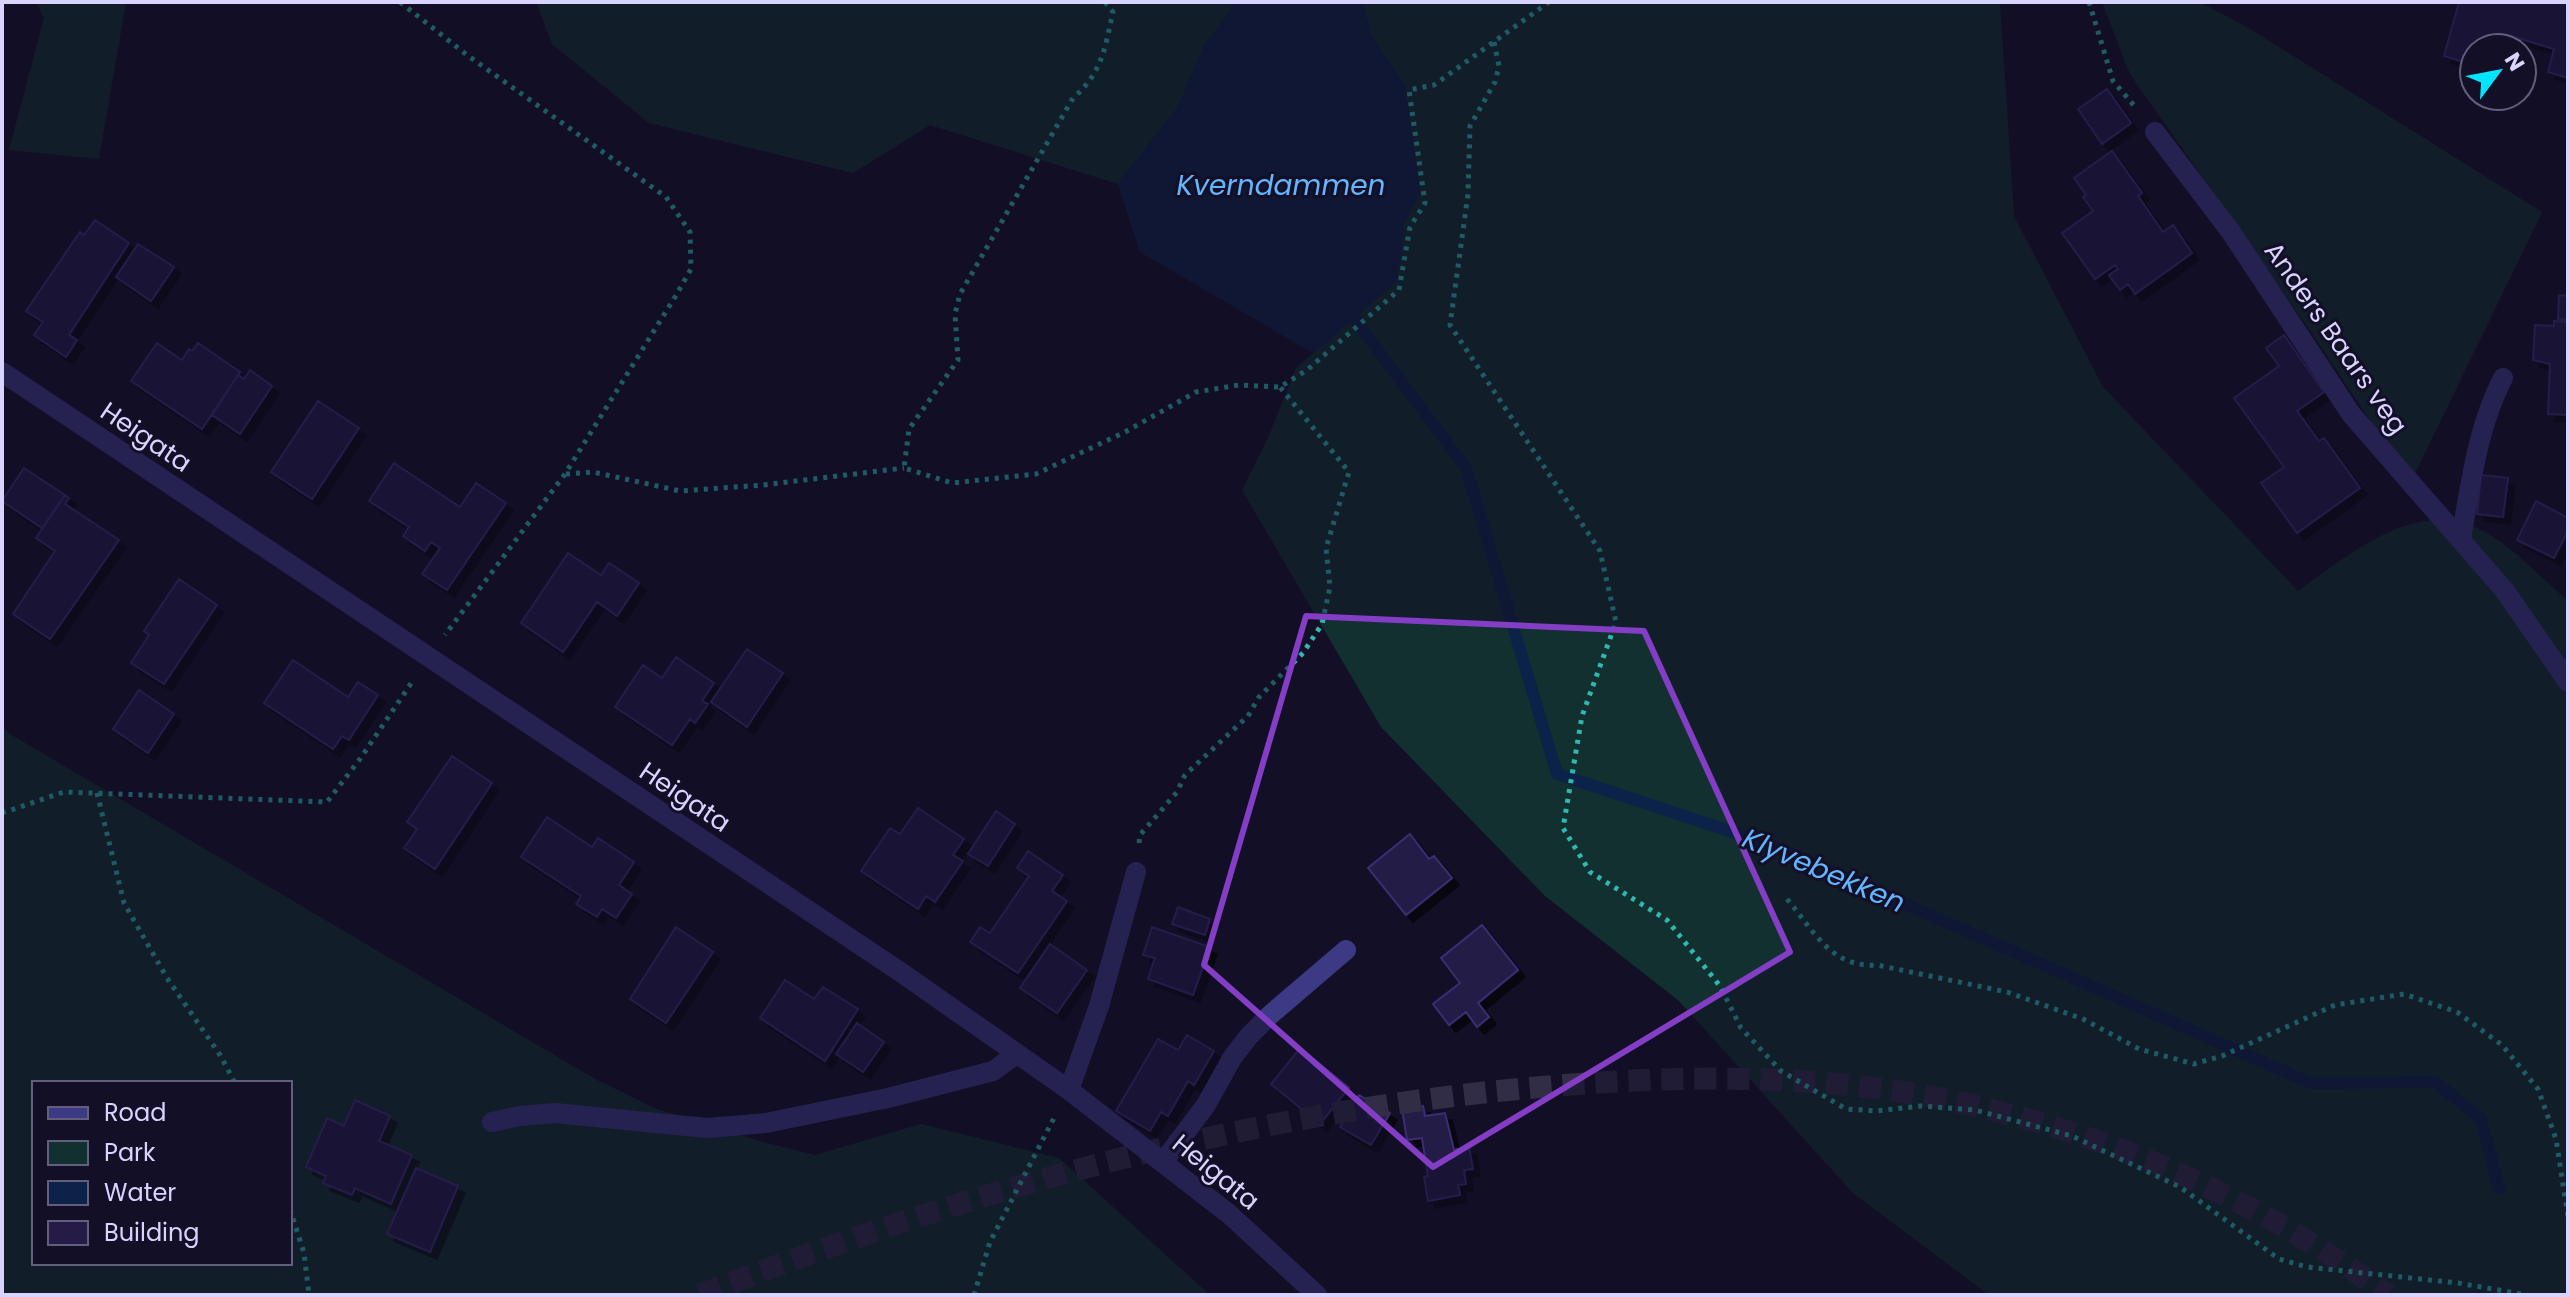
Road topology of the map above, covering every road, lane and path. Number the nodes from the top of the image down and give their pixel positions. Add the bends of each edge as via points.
1 (400, 2) edge
2 (1105, 2) edge
3 (1549, 2) edge
4 (2089, 2) edge
5 (1494, 42) junction
6 (2155, 132) joint
7 (2, 372) edge
8 (2503, 378) dead end
9 (1280, 387) junction
10 (904, 468) junction
11 (565, 474) junction
12 (2461, 538) junction
13 (428, 658) junction
14 (2568, 682) edge
15 (97, 793) junction
16 (2, 813) edge
17 (1136, 872) joint
18 (1787, 899) dead end
19 (1346, 950) dead end
20 (1015, 1055) junction
21 (234, 1081) edge
22 (1069, 1090) junction
23 (492, 1122) dead end
24 (1163, 1162) junction
25 (292, 1215) edge
26 (2568, 1217) edge
27 (309, 1295) edge
28 (974, 1295) edge
29 (1317, 1295) edge
30 (2527, 1295) edge

1 - 11 path via 666,197 690,232 691,269
2 - 10 path via 1113,12 1104,53 960,294 955,314 958,360 909,429
3 - 5 path
4 - 6 path via 2113,81
5 - 9 path via 1434,85 1409,90 1425,203 1410,227 1399,290
5 - 30 path via 1499,66 1495,82 1470,126 1467,207 1450,325 1600,551 1616,622 1582,716 1563,828 1590,872 1667,920 1720,986 1741,1028 1781,1071 1846,1109 1975,1110 2072,1136 2180,1187 2279,1259
6 - 12 street, Anders Baars veg via 2231,232 2351,414
7 - 13 street, Heigata
8 - 12 street via 2480,437
9 - 10 path via 1239,385 1196,392 1036,474 952,483
9 - 17 path via 1349,472 1326,548 1330,587 1322,624 1248,716 1185,775 1140,835
10 - 11 path via 680,491 593,472
11 - 13 path
12 - 14 street, Anders Baars veg
13 - 15 path via 327,802
13 - 20 street, Heigata via 899,971
15 - 16 path via 64,792
15 - 21 path via 124,903
17 - 22 street
18 - 26 path via 1833,954 1859,966 1877,965 2007,992 2083,1019 2139,1049 2194,1064 2335,1005 2404,994 2457,1012 2502,1045 2538,1089 2556,1139
19 - 24 street via 1249,1036
20 - 22 street, Heigata
20 - 23 street via 993,1071 766,1123 707,1128 555,1113
22 - 24 street, Heigata
22 - 28 path via 990,1242
24 - 29 street, Heigata
25 - 27 path

